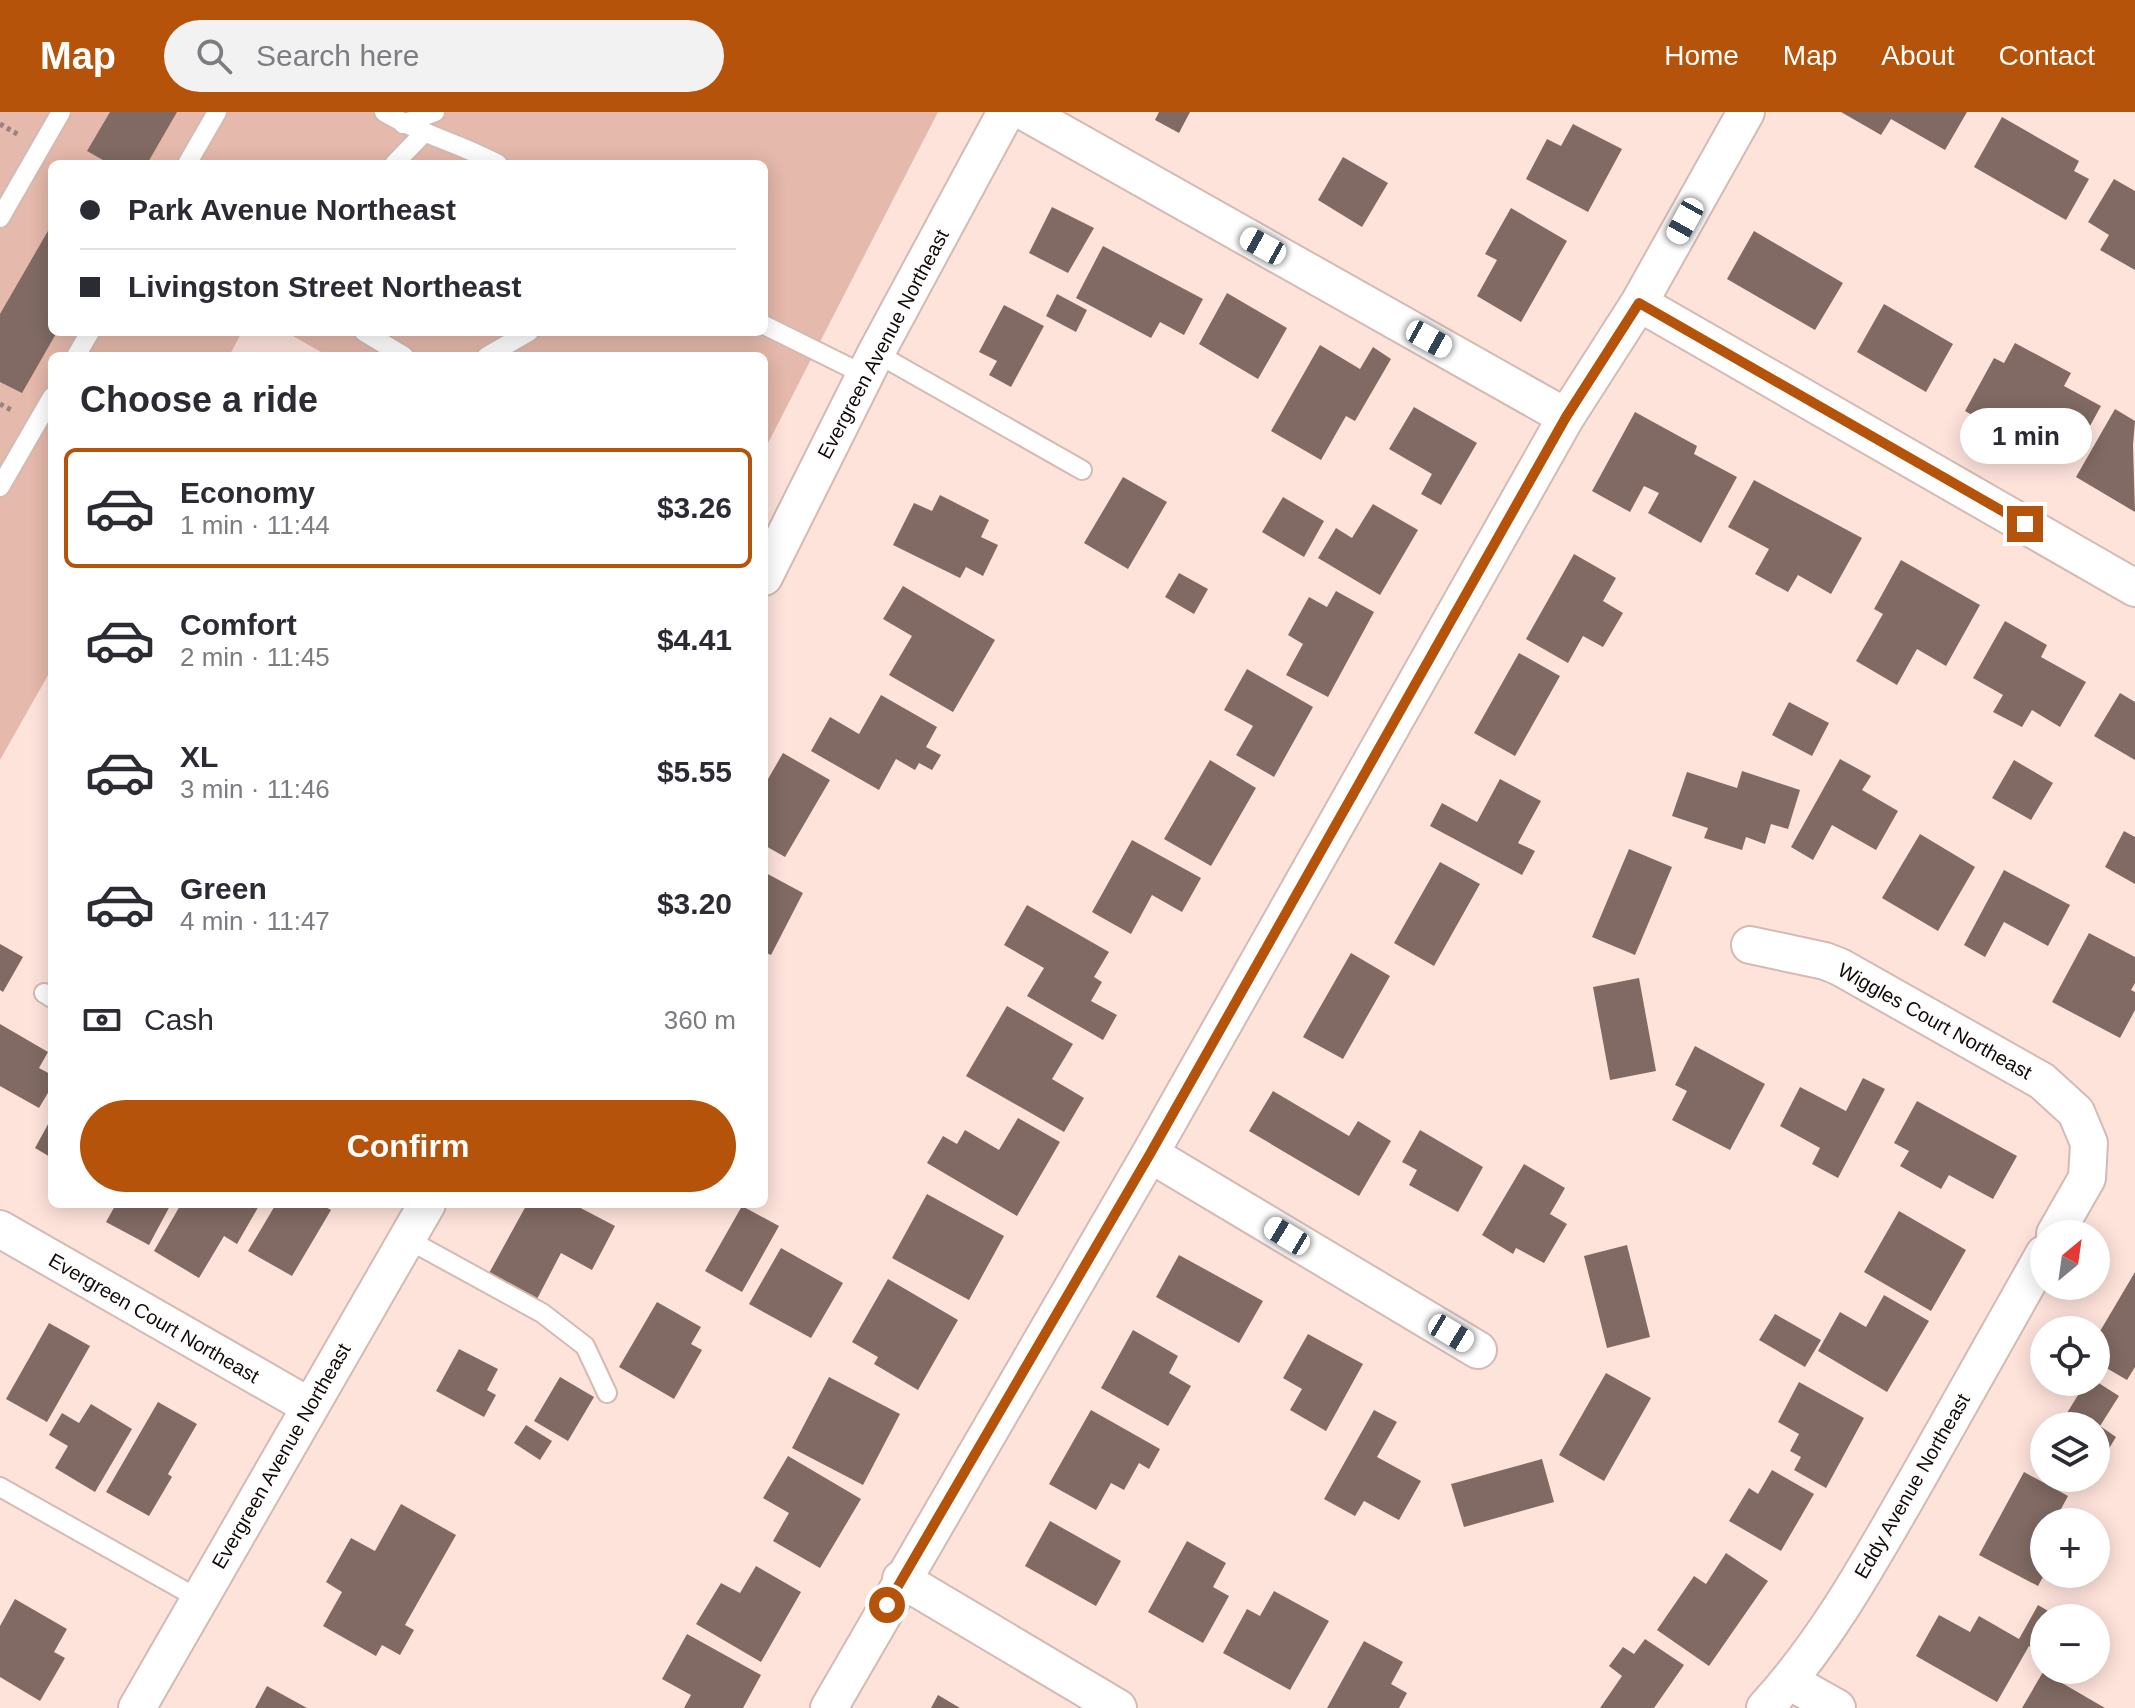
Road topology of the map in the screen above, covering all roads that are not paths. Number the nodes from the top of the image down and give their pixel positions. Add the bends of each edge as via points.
1 (61, 112) edge
2 (217, 112) edge
3 (384, 112) edge
4 (435, 112) edge
5 (1006, 112) edge
6 (1025, 112) edge
7 (1746, 112) edge
8 (403, 124) junction
9 (425, 132) junction
10 (189, 160) edge
11 (398, 160) edge
12 (491, 160) edge
13 (0, 218) edge
14 (1639, 303) junction
15 (768, 326) edge
16 (371, 336) edge
17 (522, 336) edge
18 (397, 352) edge
19 (494, 352) edge
20 (871, 364) junction
21 (48, 404) edge
22 (1566, 417) junction
23 (1082, 470) dead end
24 (0, 487) edge
25 (768, 569) edge
26 (2135, 588) edge
27 (1750, 945) dead end
28 (1150, 1154) junction
29 (414, 1215) edge
30 (2063, 1220) edge
31 (0, 1229) edge
32 (2030, 1279) edge
33 (1478, 1350) dead end
34 (607, 1393) dead end
35 (309, 1406) junction
36 (0, 1487) edge
37 (901, 1579) junction
38 (199, 1599) junction
39 (1789, 1681) junction
40 (137, 1708) edge
41 (829, 1708) edge
42 (1118, 1708) edge
43 (1765, 1708) edge
44 (1837, 1708) edge

1 - 13 lane
2 - 10 lane
3 - 8 lane
4 - 8 lane
5 - 20 street, Evergreen Avenue Northeast
6 - 22 street
7 - 14 street
8 - 9 lane
9 - 11 lane
9 - 12 lane
14 - 22 street
14 - 26 street
15 - 20 lane
16 - 18 lane
17 - 19 lane
20 - 23 lane
20 - 25 street, Evergreen Avenue Northeast
21 - 24 lane
22 - 28 street
27 - 30 street, Wiggles Court Northeast via 1840,967 2042,1081 2076,1112 2089,1143 2087,1178
28 - 33 street
28 - 37 street
29 - 34 lane via 585,1346
29 - 35 street, Evergreen Avenue Northeast
31 - 35 street, Evergreen Court Northeast
32 - 39 street, Eddy Avenue Northeast via 1864,1572
35 - 38 street, Evergreen Avenue Northeast
36 - 38 lane
37 - 41 street
37 - 42 street
38 - 40 street, Evergreen Avenue Northeast
39 - 43 street, Eddy Avenue Northeast
39 - 44 street

